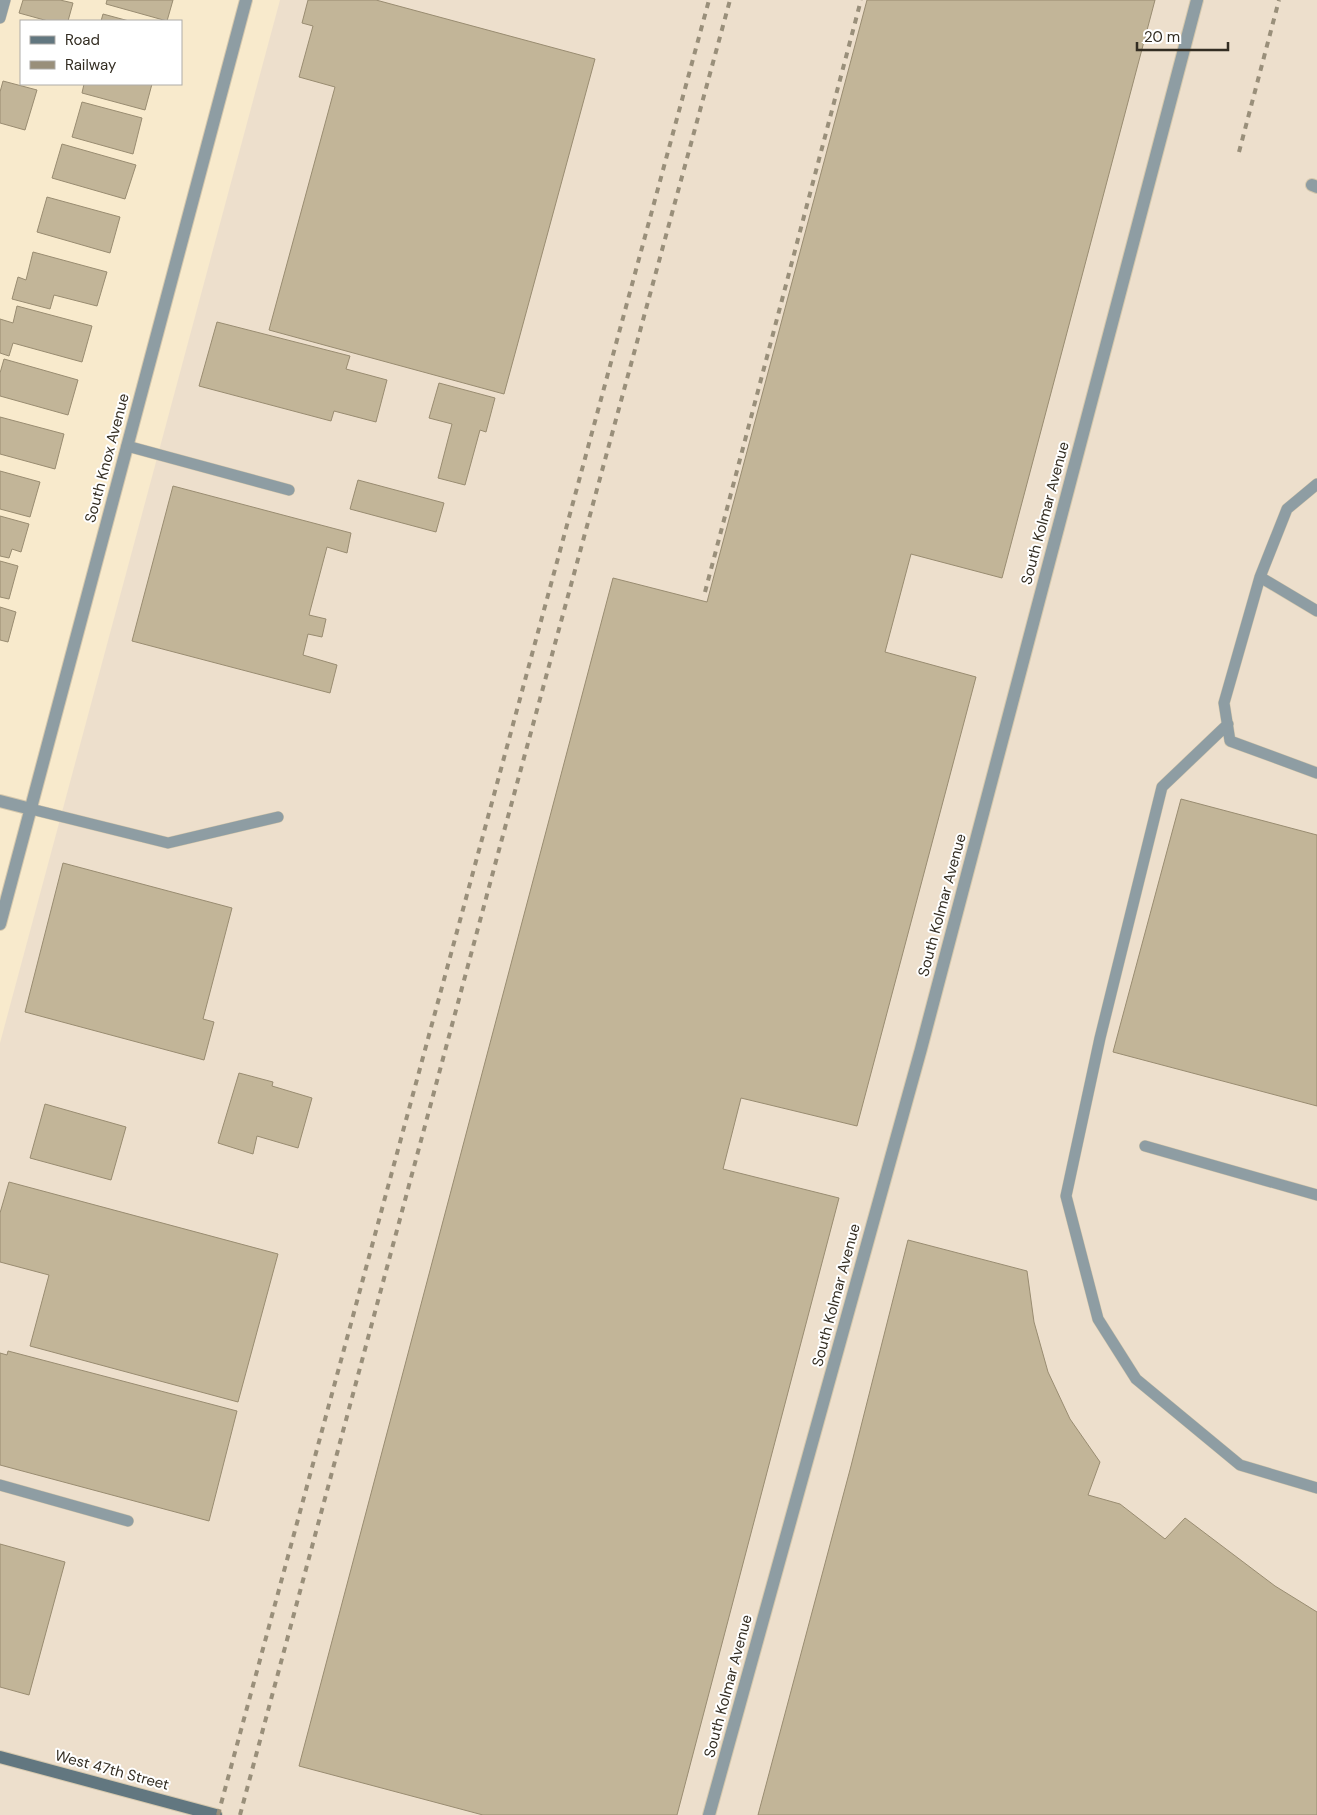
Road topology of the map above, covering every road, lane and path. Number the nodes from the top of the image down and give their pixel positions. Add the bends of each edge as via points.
1 (5, 0) edge
2 (246, 0) edge
3 (1197, 0) edge
4 (0, 18) edge
5 (127, 446) junction
6 (1317, 484) edge
7 (289, 490) dead end
8 (1260, 577) junction
9 (1317, 612) edge
10 (1228, 724) junction
11 (1317, 773) edge
12 (0, 801) edge
13 (30, 809) junction
14 (278, 817) dead end
15 (0, 924) edge
16 (1145, 1146) dead end
17 (1317, 1195) edge
18 (0, 1485) edge
19 (1317, 1488) edge
20 (128, 1521) dead end
21 (0, 1757) edge
22 (216, 1815) edge
23 (709, 1815) edge

1 - 4 lane
2 - 5 street, South Knox Avenue
3 - 23 street, South Kolmar Avenue via 924,1040
5 - 7 lane
5 - 13 street, South Knox Avenue
6 - 8 lane via 1287,508
8 - 9 lane
8 - 10 lane via 1224,703
10 - 11 lane via 1230,742
10 - 19 lane via 1162,788 1100,1038 1066,1196 1098,1319 1136,1379 1240,1466
12 - 13 street
13 - 14 lane via 168,843
13 - 15 street, South Knox Avenue
16 - 17 lane
18 - 20 lane
21 - 22 main road, West 47th Street

